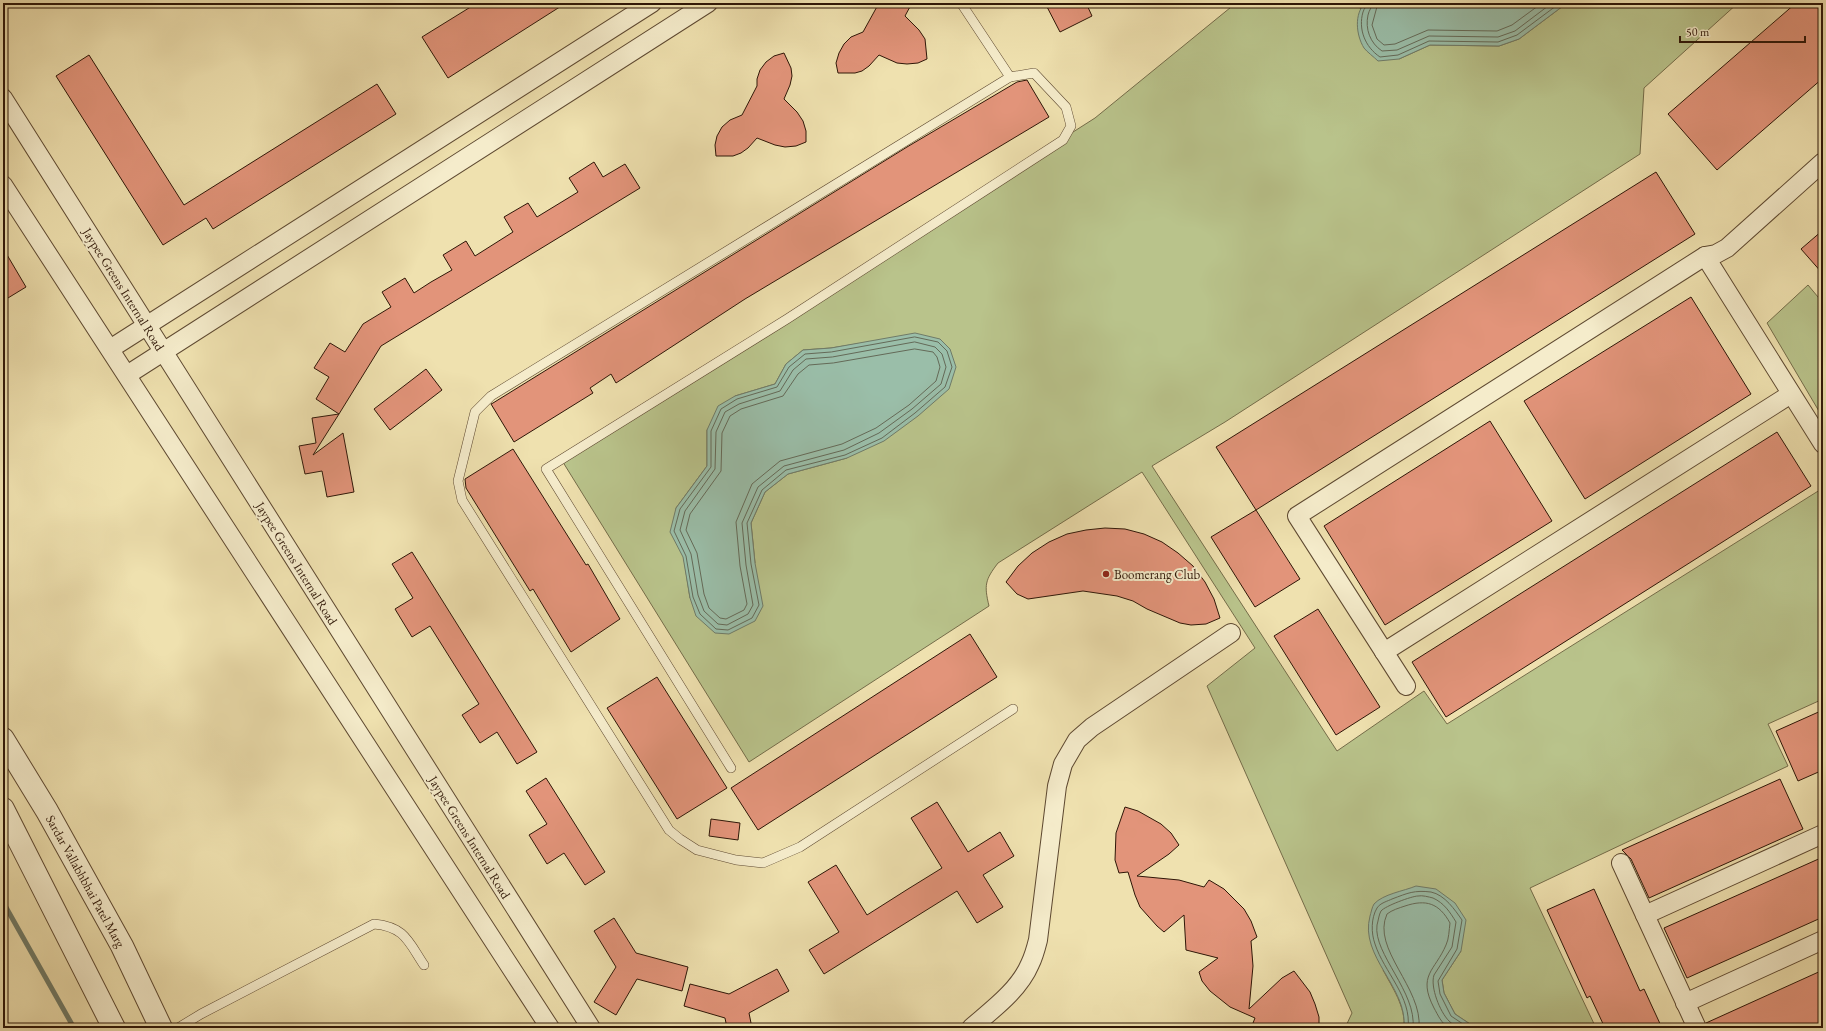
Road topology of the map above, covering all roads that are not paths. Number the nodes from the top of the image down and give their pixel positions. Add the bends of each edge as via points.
1 (652, 3) edge
2 (708, 3) edge
3 (961, 3) edge
4 (1010, 77) junction
5 (3, 98) edge
6 (1823, 162) edge
7 (3, 184) edge
8 (1705, 256) junction
9 (147, 326) junction
10 (110, 350) junction
11 (164, 352) junction
12 (127, 375) junction
13 (1791, 394) junction
14 (1823, 444) edge
15 (1231, 633) dead end
16 (1384, 652) junction
17 (1406, 686) dead end
18 (1013, 709) dead end
19 (3, 739) edge
20 (730, 768) dead end
21 (3, 809) edge
22 (1823, 834) edge
23 (1621, 863) dead end
24 (1645, 915) junction
25 (1823, 940) edge
26 (424, 965) dead end
27 (1685, 1003) junction
28 (162, 1027) edge
29 (114, 1028) edge
30 (550, 1028) edge
31 (591, 1028) edge
32 (971, 1028) edge
33 (1697, 1028) edge

1 - 9 street
2 - 11 street
3 - 4 lane
4 - 18 lane via 491,396 475,412 458,481 462,500 669,830 697,850 736,860 763,863 800,847
4 - 20 lane via 1034,73 1066,108 1071,126 1063,140 787,319 546,469
5 - 9 street, Jaypee Greens Internal Road
6 - 8 street via 1727,248
7 - 10 street
8 - 13 street
8 - 16 street via 1297,516
9 - 10 street
9 - 11 street, Jaypee Greens Internal Road
10 - 12 street
11 - 12 street
11 - 31 street, Jaypee Greens Internal Road
12 - 30 street
13 - 14 street
13 - 16 street
15 - 32 street via 1092,727 1077,740 1063,764 1057,786 1038,940 1030,964 1020,981 999,1004
16 - 17 street
19 - 28 street, Sardar Vallabhbhai Patel Marg via 47,811
21 - 29 street
22 - 24 street
23 - 24 street
24 - 27 street
25 - 27 street
26 - 28 lane via 404,936 396,929 374,924 201,1014
27 - 33 street

